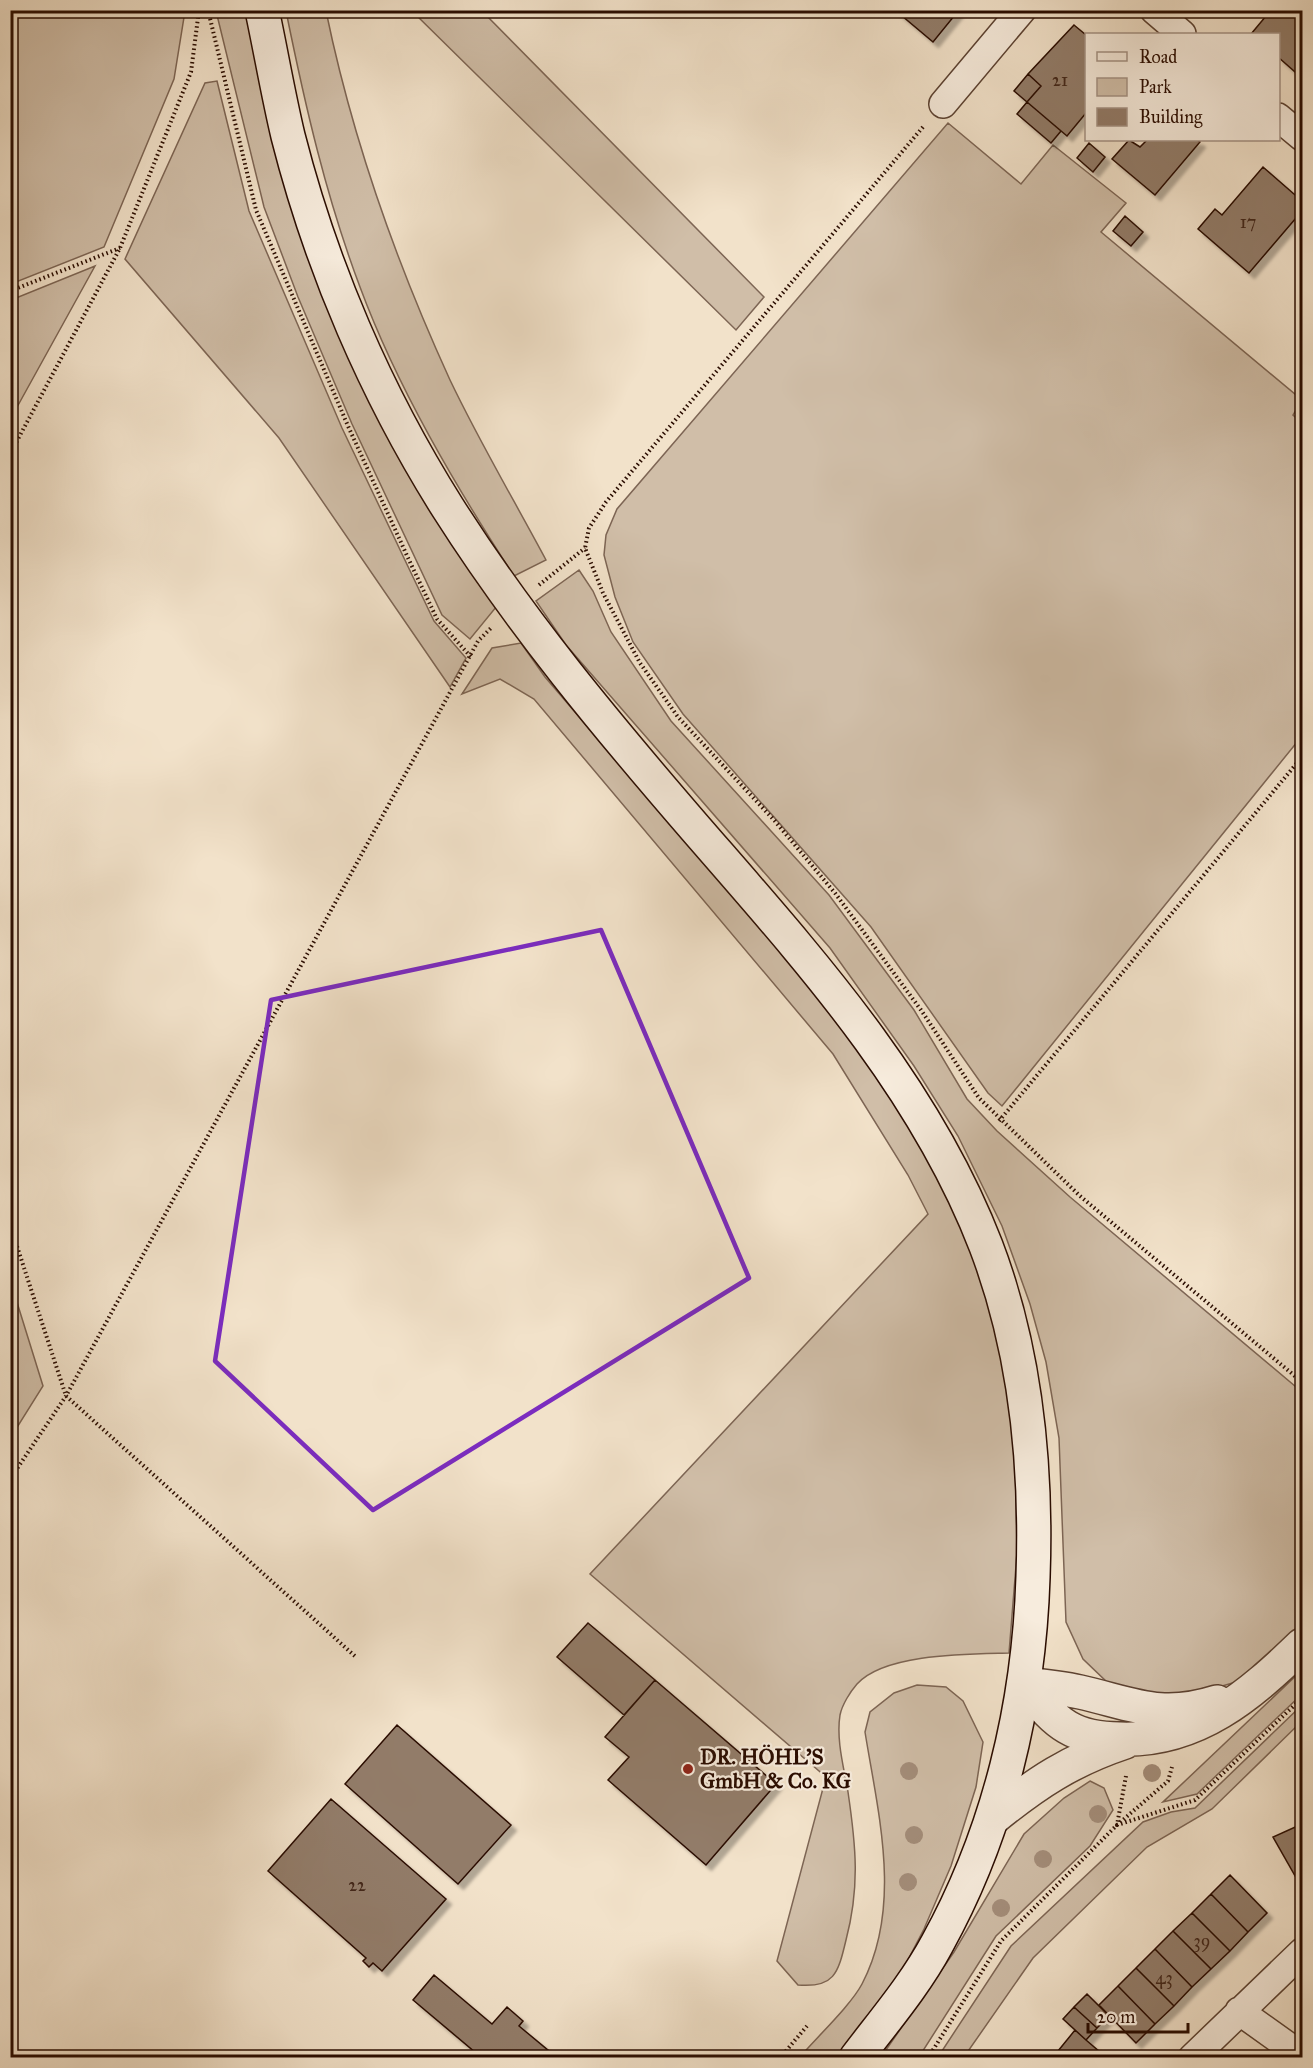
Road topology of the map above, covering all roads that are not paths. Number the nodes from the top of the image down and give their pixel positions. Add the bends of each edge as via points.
1 (262, 10) edge
2 (1022, 10) edge
3 (1154, 10) edge
4 (1181, 33) edge
5 (943, 104) road end
6 (1280, 119) edge
7 (1302, 138) edge
8 (1302, 1645) edge
9 (1024, 1684) junction
10 (1247, 1692) junction
11 (1132, 1740) junction
12 (992, 1819) junction
13 (1302, 1952) edge
14 (1239, 2011) junction
15 (1302, 2056) edge
16 (856, 2058) edge
17 (1192, 2058) edge

1 - 9 main road via 289,139 339,291 415,452 513,606 550,656 858,1022 920,1114 959,1186 992,1266 1025,1398 1035,1532
2 - 5 street
3 - 4 street
6 - 7 street
8 - 10 main road
9 - 10 main road via 1151,1710 1182,1710
9 - 11 main road via 1067,1726 1087,1735
9 - 12 main road via 1014,1740
10 - 11 main road via 1212,1719 1158,1738
11 - 12 main road via 1094,1753 1048,1776
12 - 16 main road via 937,1945
13 - 14 street
14 - 15 street
14 - 17 street

